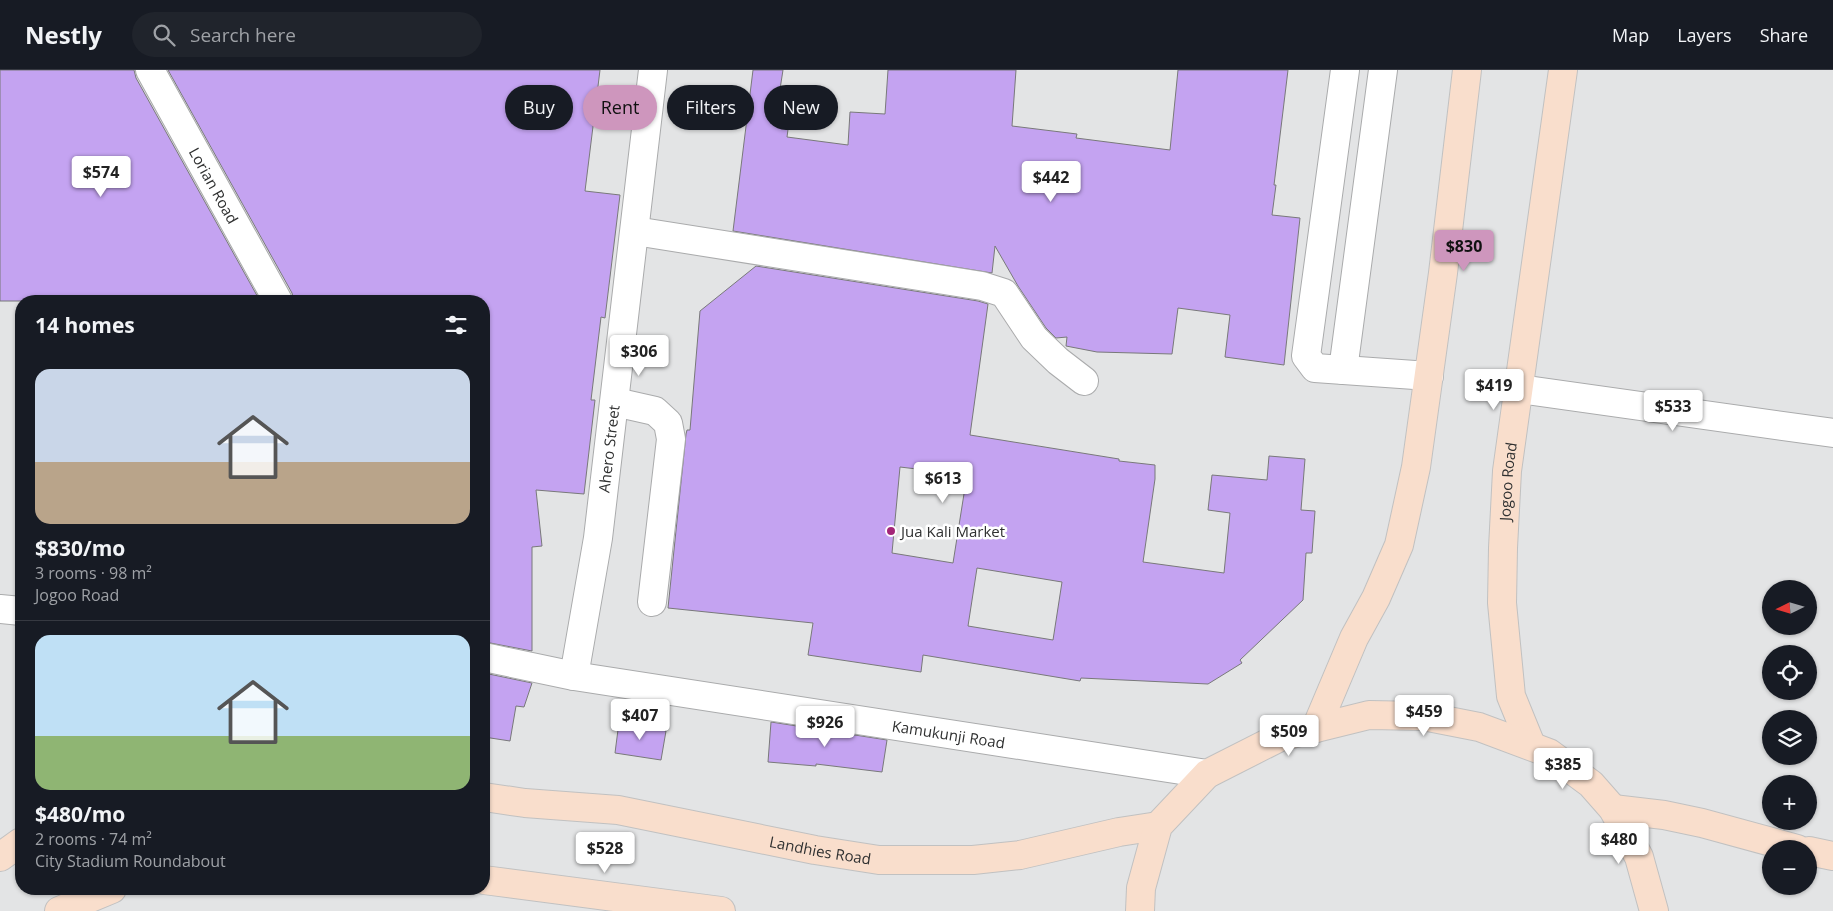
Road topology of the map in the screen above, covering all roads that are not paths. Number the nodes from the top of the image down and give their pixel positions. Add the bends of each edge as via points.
1 (150, 70) edge
2 (653, 70) edge
3 (1345, 70) edge
4 (1383, 70) edge
5 (1467, 70) edge
6 (1563, 70) edge
7 (635, 231) junction
8 (275, 295) edge
9 (1343, 370) junction
10 (1429, 376) junction
11 (1084, 381) dead end
12 (1519, 390) junction
13 (615, 402) junction
14 (1833, 433) edge
15 (652, 602) dead end
16 (0, 609) edge
17 (15, 610) edge
18 (490, 658) edge
19 (574, 676) junction
20 (1316, 728) junction
21 (1531, 745) junction
22 (1206, 774) junction
23 (490, 798) edge
24 (1613, 810) junction
25 (1158, 826) junction
26 (1764, 840) edge
27 (15, 846) edge
28 (1817, 853) edge
29 (1833, 856) edge
30 (0, 857) edge
31 (490, 881) edge
32 (98, 895) edge
33 (59, 911) edge
34 (722, 911) edge
35 (1140, 911) edge
36 (1654, 911) edge

1 - 8 street, Lorian Road
2 - 7 street, Ahero Street
3 - 9 street via 1306,356 1315,368
4 - 9 street
5 - 10 main road
6 - 12 main road, Jogoo Road
7 - 11 street via 982,286 1004,293 1034,338
7 - 13 street, Ahero Street
9 - 10 street
10 - 20 main road via 1416,467 1399,545 1354,638
12 - 14 street
12 - 21 main road, Jogoo Road via 1507,471 1502,604 1511,696
13 - 15 street via 655,411 668,423 672,439
13 - 19 street, Ahero Street via 598,538
16 - 17 street
18 - 19 street, Kamukunji Road
19 - 22 street, Kamukunji Road
20 - 21 main road via 1369,715 1424,716 1479,728
20 - 22 main road via 1280,737
21 - 24 main road via 1549,753 1591,784
22 - 25 main road
23 - 25 main road, Landhies Road via 618,810 879,860 973,860 1020,855
24 - 26 main road via 1664,815
24 - 36 main road via 1639,857
25 - 35 main road via 1141,888
27 - 30 main road
28 - 29 main road
31 - 34 main road
32 - 33 main road

